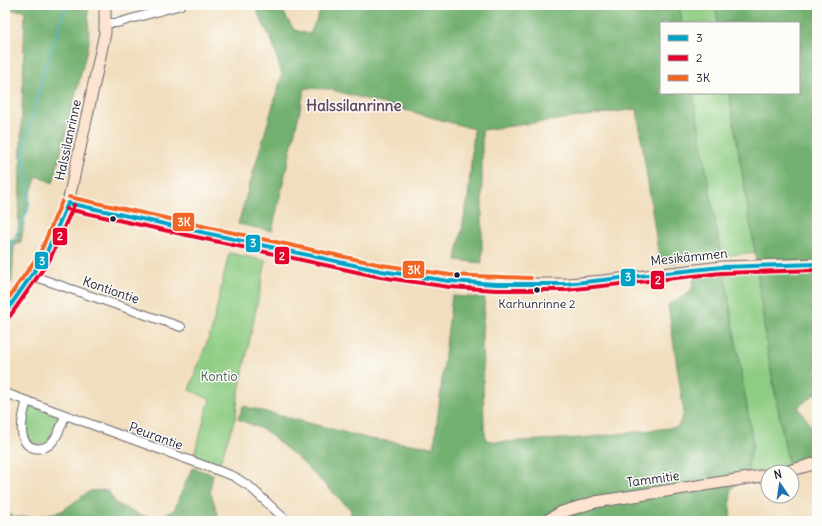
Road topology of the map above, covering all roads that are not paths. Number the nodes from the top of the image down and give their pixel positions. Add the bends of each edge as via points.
1 (105, 5) edge
2 (182, 5) edge
3 (167, 7) edge
4 (106, 23) junction
5 (68, 203) junction
6 (817, 264) edge
7 (32, 276) junction
8 (5, 313) edge
9 (181, 327) dead end
10 (5, 393) edge
11 (27, 401) junction
12 (65, 415) junction
13 (817, 463) edge
14 (800, 468) edge
15 (760, 477) edge
16 (287, 521) edge
17 (546, 521) edge

1 - 4 street, Halssilanrinne
2 - 3 street
3 - 4 street via 117,23
4 - 5 street, Halssilanrinne
5 - 6 street, Mesikämmen via 381,271 457,281 566,284 721,267
5 - 7 street, Halssilanrinne via 55,235
7 - 8 street, Halssilanrinne
7 - 9 street, Kontiontie
10 - 11 street, Peurantie
11 - 12 street, Peurantie
11 - 12 street via 21,427 26,442 33,448 40,449 50,444
12 - 16 street, Peurantie via 233,476 249,486
13 - 14 street
15 - 17 street, Tammitie via 595,502 562,512

